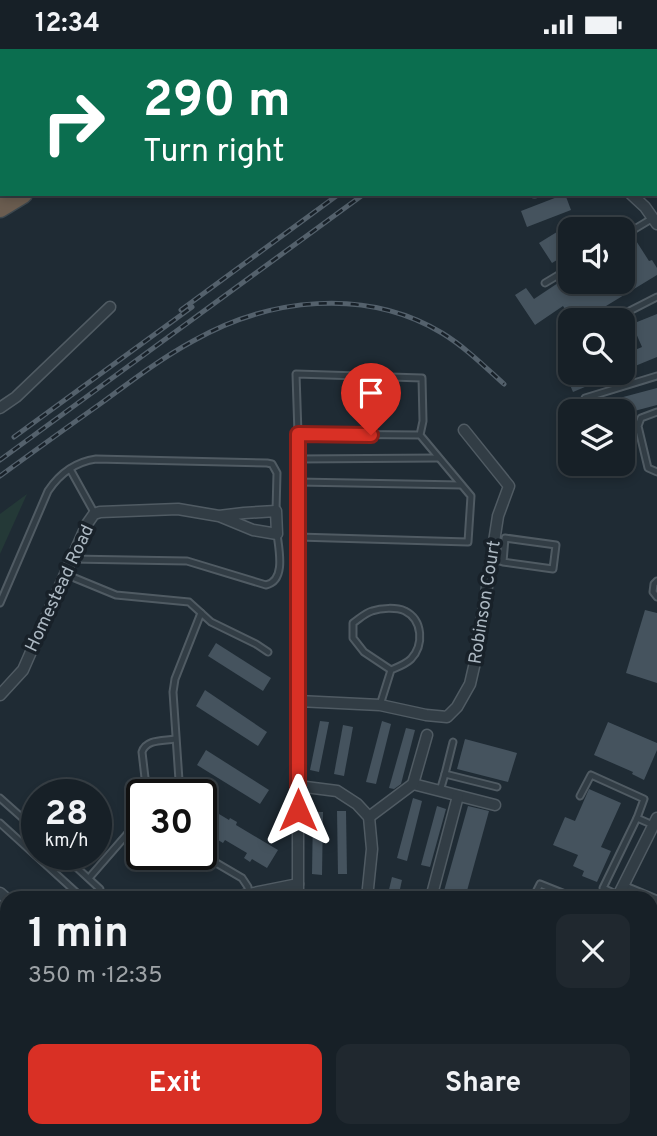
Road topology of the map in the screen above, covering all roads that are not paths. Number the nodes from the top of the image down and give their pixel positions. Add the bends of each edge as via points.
1 (20, 196) edge
2 (633, 196) edge
3 (0, 208) edge
4 (655, 221) edge
5 (635, 230) edge
6 (558, 275) edge
7 (545, 283) dead end
8 (657, 297) edge
9 (110, 307) dead end
10 (635, 308) edge
11 (657, 376) edge
12 (585, 398) dead end
13 (0, 408) edge
14 (657, 412) edge
15 (464, 430) dead end
16 (298, 434) junction
17 (420, 435) junction
18 (438, 458) junction
19 (298, 459) junction
20 (70, 469) junction
21 (657, 472) edge
22 (298, 482) junction
23 (461, 485) junction
24 (276, 511) junction
25 (96, 514) junction
26 (219, 516) junction
27 (277, 534) junction
28 (298, 537) junction
29 (491, 558) junction
30 (71, 559) junction
31 (503, 562) junction
32 (65, 574) junction
33 (657, 581) edge
34 (657, 597) edge
35 (0, 603) edge
36 (201, 613) junction
37 (268, 652) dead end
38 (391, 670) junction
39 (0, 695) edge
40 (298, 701) junction
41 (380, 705) junction
42 (427, 735) dead end
43 (175, 739) junction
44 (453, 742) dead end
45 (445, 774) junction
46 (145, 779) edge
47 (179, 779) edge
48 (413, 785) junction
49 (298, 786) junction
50 (497, 787) dead end
51 (440, 791) junction
52 (458, 796) junction
53 (580, 796) dead end
54 (0, 798) edge
55 (495, 805) dead end
56 (21, 817) edge
57 (369, 817) junction
58 (637, 818) junction
59 (655, 822) edge
60 (0, 823) edge
61 (126, 835) edge
62 (217, 863) edge
63 (80, 870) edge
64 (89, 878) junction
65 (298, 884) junction
66 (75, 891) edge
67 (100, 891) edge
68 (249, 891) edge
69 (283, 891) edge
70 (298, 891) edge
71 (368, 891) edge
72 (433, 891) edge
73 (536, 891) edge
74 (558, 891) edge
75 (613, 891) edge
76 (621, 891) edge

1 - 3 highway
2 - 4 street
4 - 5 lane
6 - 7 lane
8 - 10 lane
9 - 13 street
11 - 12 lane
14 - 21 lane via 641,418 638,426 648,468
15 - 29 street, Robinson Court via 509,486
16 - 17 lane
16 - 17 lane via 296,374 422,378
16 - 19 street
17 - 18 lane
18 - 19 lane
18 - 23 lane
19 - 22 street
20 - 24 lane via 96,459 272,464 277,473
20 - 25 lane
20 - 35 lane via 48,491
22 - 23 lane
22 - 28 street
23 - 28 lane via 471,496 468,542
24 - 26 street, Homestead Road
24 - 27 street
25 - 26 street, Homestead Road via 178,509
25 - 30 street, Homestead Road
26 - 27 street, Homestead Road
27 - 30 lane via 279,568 276,579 265,585 187,561
28 - 40 street
29 - 31 lane
29 - 41 street, Robinson Court via 476,658 470,684 457,707 447,717
30 - 32 street, Homestead Road
31 - 31 lane via 553,569 556,545 505,538
32 - 36 lane via 116,595 189,602
32 - 39 street, Homestead Road via 23,670
33 - 34 lane via 653,592
36 - 37 lane
36 - 43 lane via 175,679
38 - 38 lane via 416,651 419,627 404,610 370,611 353,623 352,638 363,652
38 - 41 lane
40 - 41 street, Robinson Court
40 - 49 street
42 - 48 street
43 - 46 lane via 143,747
43 - 47 lane
44 - 45 lane
45 - 50 lane
45 - 51 lane
48 - 51 street
48 - 57 street
49 - 57 street via 337,791
49 - 65 street
51 - 52 street
52 - 55 street
52 - 72 street
53 - 58 lane via 591,775 644,799
54 - 56 lane
57 - 71 street via 372,849
58 - 59 lane
58 - 75 lane via 603,888
59 - 76 street
60 - 66 lane
61 - 64 lane
62 - 68 lane via 242,878
63 - 64 lane
64 - 67 lane
65 - 69 street
65 - 70 street
73 - 74 lane via 540,884

